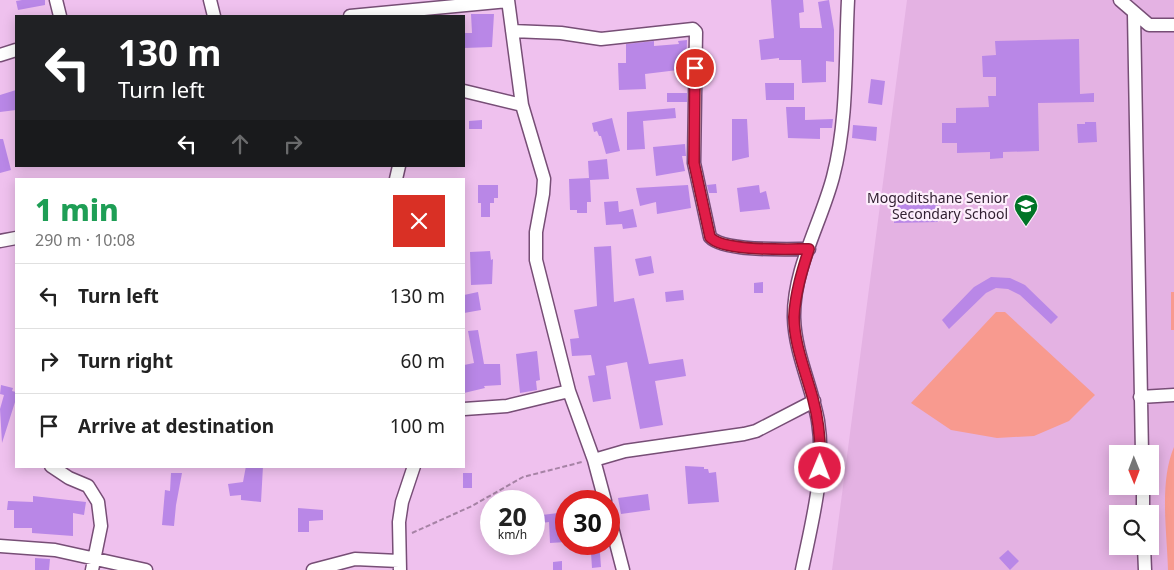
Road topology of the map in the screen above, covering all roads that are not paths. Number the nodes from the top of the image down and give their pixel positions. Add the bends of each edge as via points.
1 (56, 0) edge
2 (210, 0) edge
3 (508, 0) edge
4 (848, 0) edge
5 (1120, 0) edge
6 (419, 12) edge
7 (1134, 14) junction
8 (60, 15) edge
9 (214, 15) edge
10 (367, 15) edge
11 (1174, 25) edge
12 (512, 31) junction
13 (15, 50) edge
14 (0, 54) edge
15 (465, 91) edge
16 (522, 105) junction
17 (15, 238) edge
18 (0, 241) edge
19 (809, 249) junction
20 (569, 391) junction
21 (1174, 395) edge
22 (1140, 397) junction
23 (814, 401) junction
24 (465, 410) edge
25 (1142, 445) edge
26 (594, 460) junction
27 (54, 468) edge
28 (413, 468) edge
29 (602, 490) edge
30 (0, 546) edge
31 (619, 555) edge
32 (1144, 555) edge
33 (93, 564) edge
34 (400, 566) edge
35 (146, 570) edge
36 (313, 570) edge
37 (623, 570) edge
38 (802, 570) edge
39 (1145, 570) edge

1 - 8 street
2 - 9 street
3 - 6 street
3 - 12 street
4 - 19 street via 841,133 833,177
5 - 7 street
6 - 10 street
7 - 11 street via 1149,25
7 - 22 street
12 - 16 street
12 - 19 street via 601,39 693,29 696,32 694,163 710,237 746,248
13 - 14 street
15 - 16 street
16 - 20 street via 544,179 536,232 536,260
17 - 18 street
19 - 23 street via 798,286 794,318
20 - 24 street via 507,406
20 - 26 street
21 - 22 street
22 - 25 street
23 - 26 street via 756,431 625,451
23 - 38 street via 821,446 820,468
26 - 29 street
27 - 33 street via 88,486 98,502 101,526
28 - 34 street via 402,502
30 - 33 street via 55,550
31 - 37 street
32 - 39 street
33 - 35 street
34 - 36 street via 356,559

